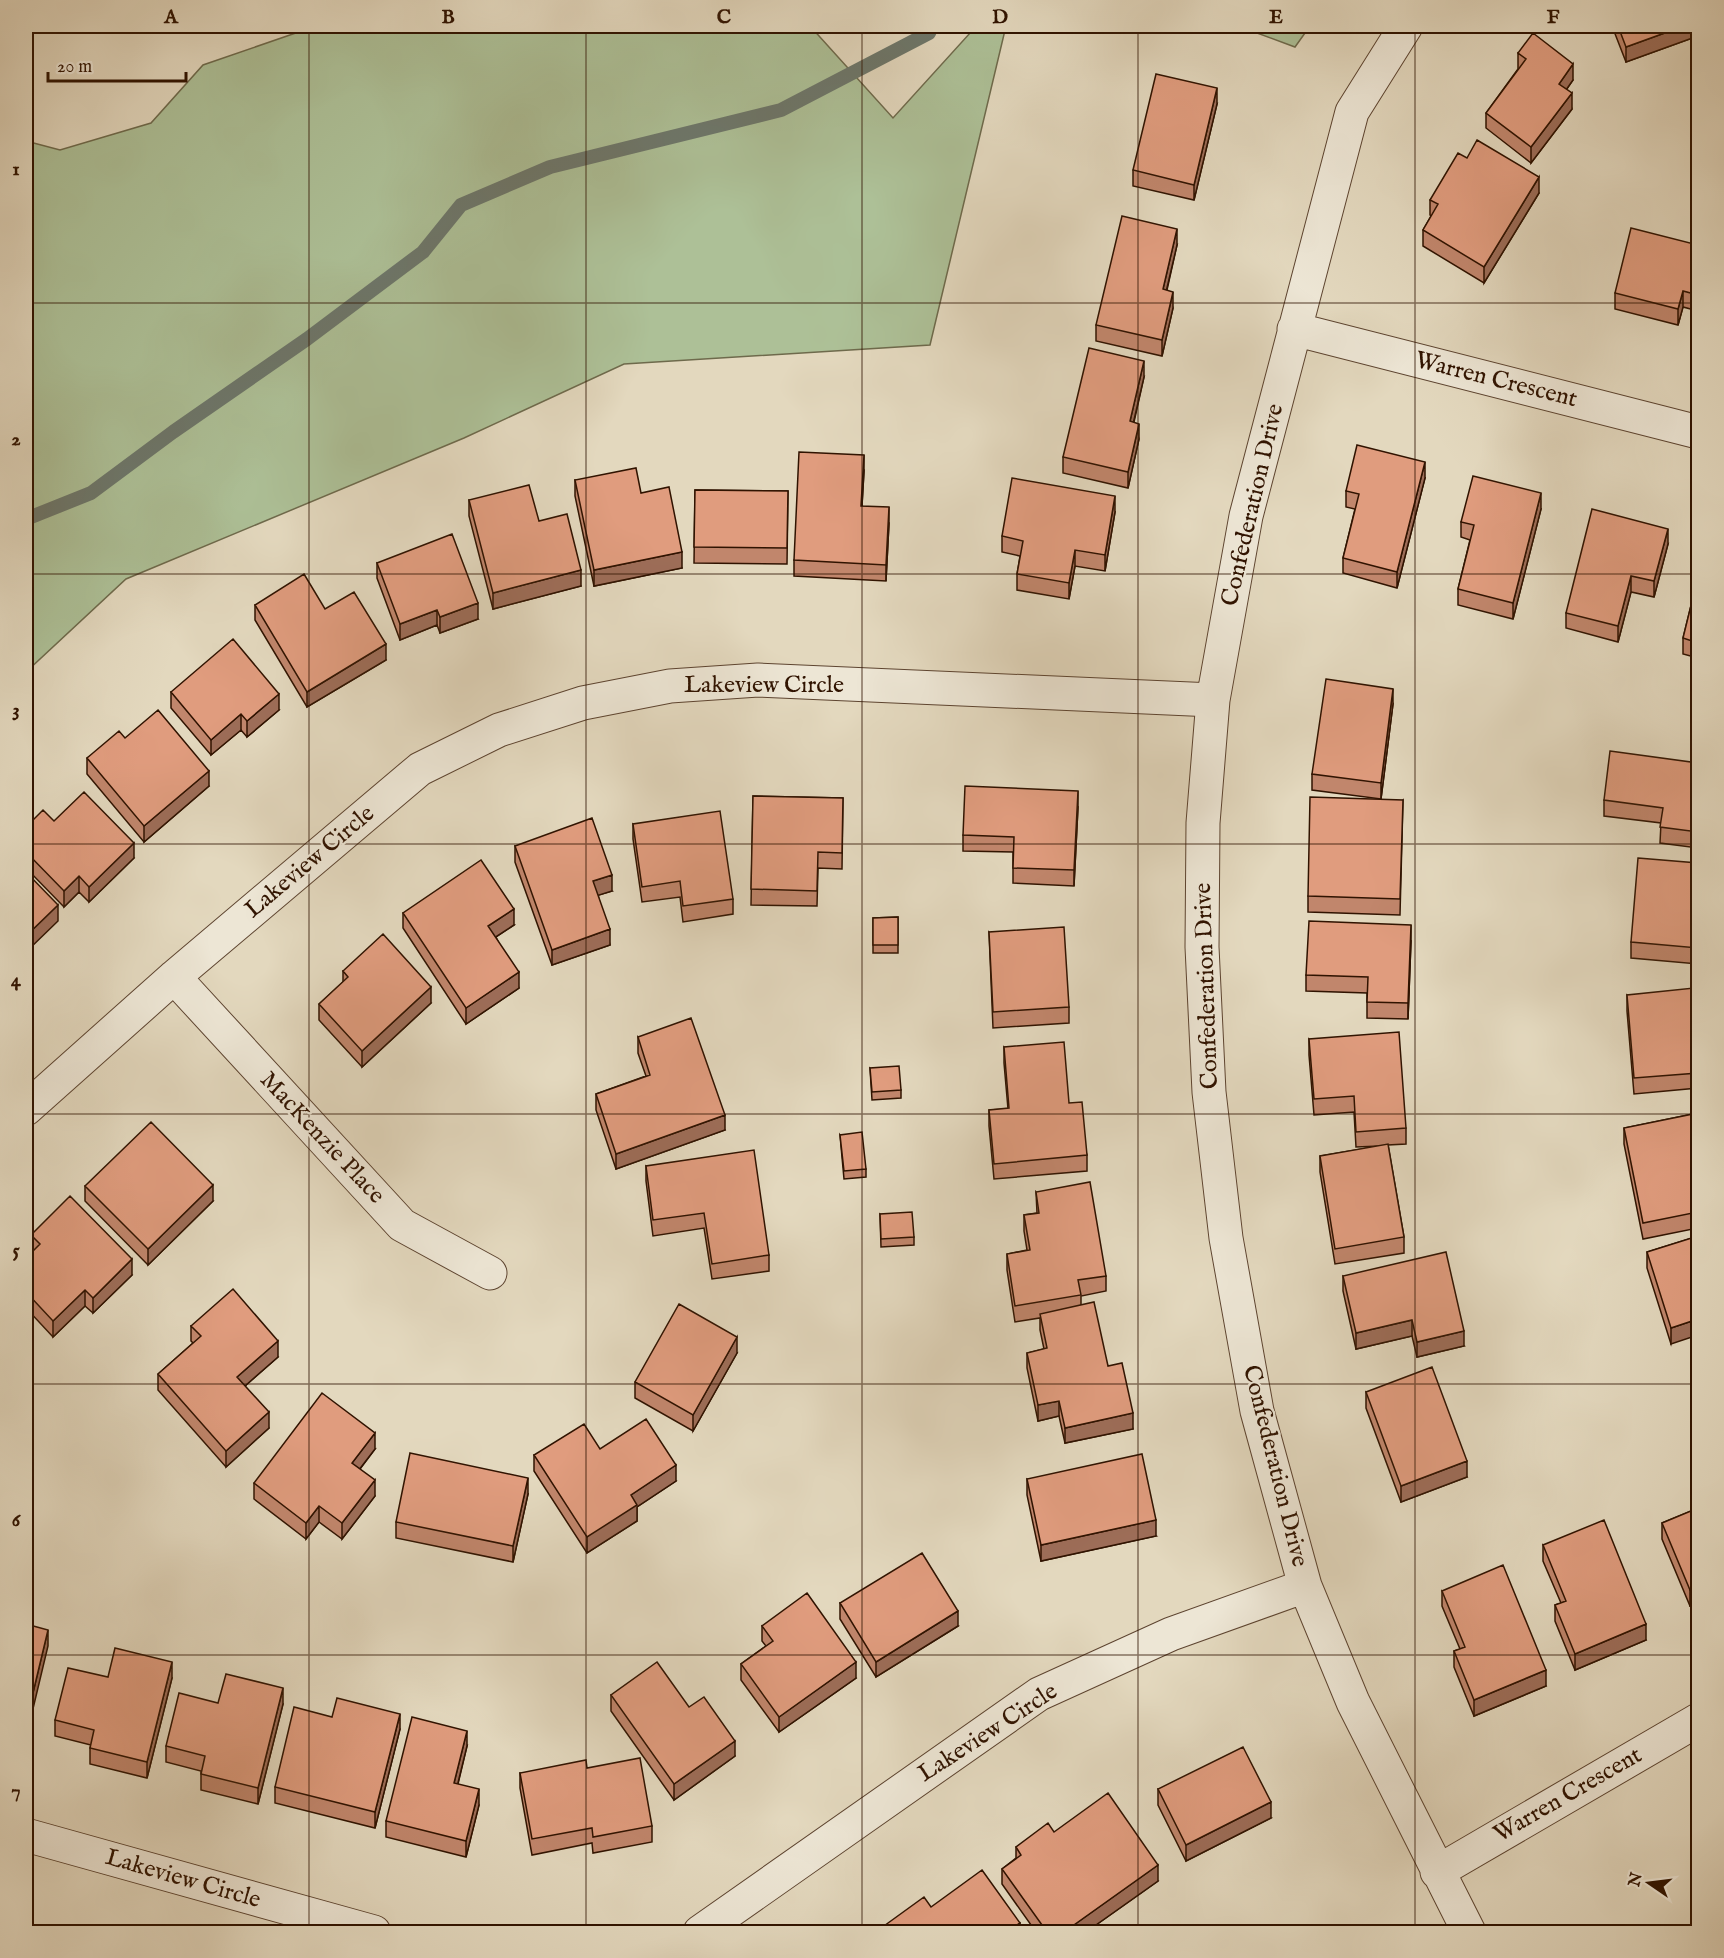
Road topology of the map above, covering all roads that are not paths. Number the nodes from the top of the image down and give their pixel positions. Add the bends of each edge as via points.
1 (1406, 26) edge
2 (1294, 329) junction
3 (1698, 432) edge
4 (1213, 700) junction
5 (174, 977) junction
6 (26, 1109) edge
7 (490, 1273) dead end
8 (1305, 1586) junction
9 (1698, 1720) edge
10 (26, 1835) edge
11 (1437, 1872) junction
12 (374, 1932) edge
13 (700, 1932) edge
14 (1468, 1932) edge

1 - 2 street, Confederation Drive via 1352,112
2 - 3 street, Warren Crescent
2 - 4 street, Confederation Drive via 1246,516
4 - 5 street, Lakeview Circle via 758,680 670,686 583,703 499,730 420,769
4 - 8 street, Confederation Drive via 1203,857 1202,947 1209,1092 1226,1238 1257,1411
5 - 6 street, Lakeview Circle
5 - 7 street, MacKenzie Place via 402,1225
8 - 11 street, Confederation Drive via 1353,1702
8 - 13 street, Lakeview Circle via 1171,1634 1040,1694
9 - 11 street, Warren Crescent
10 - 12 street, Lakeview Circle
11 - 14 street, Confederation Drive

